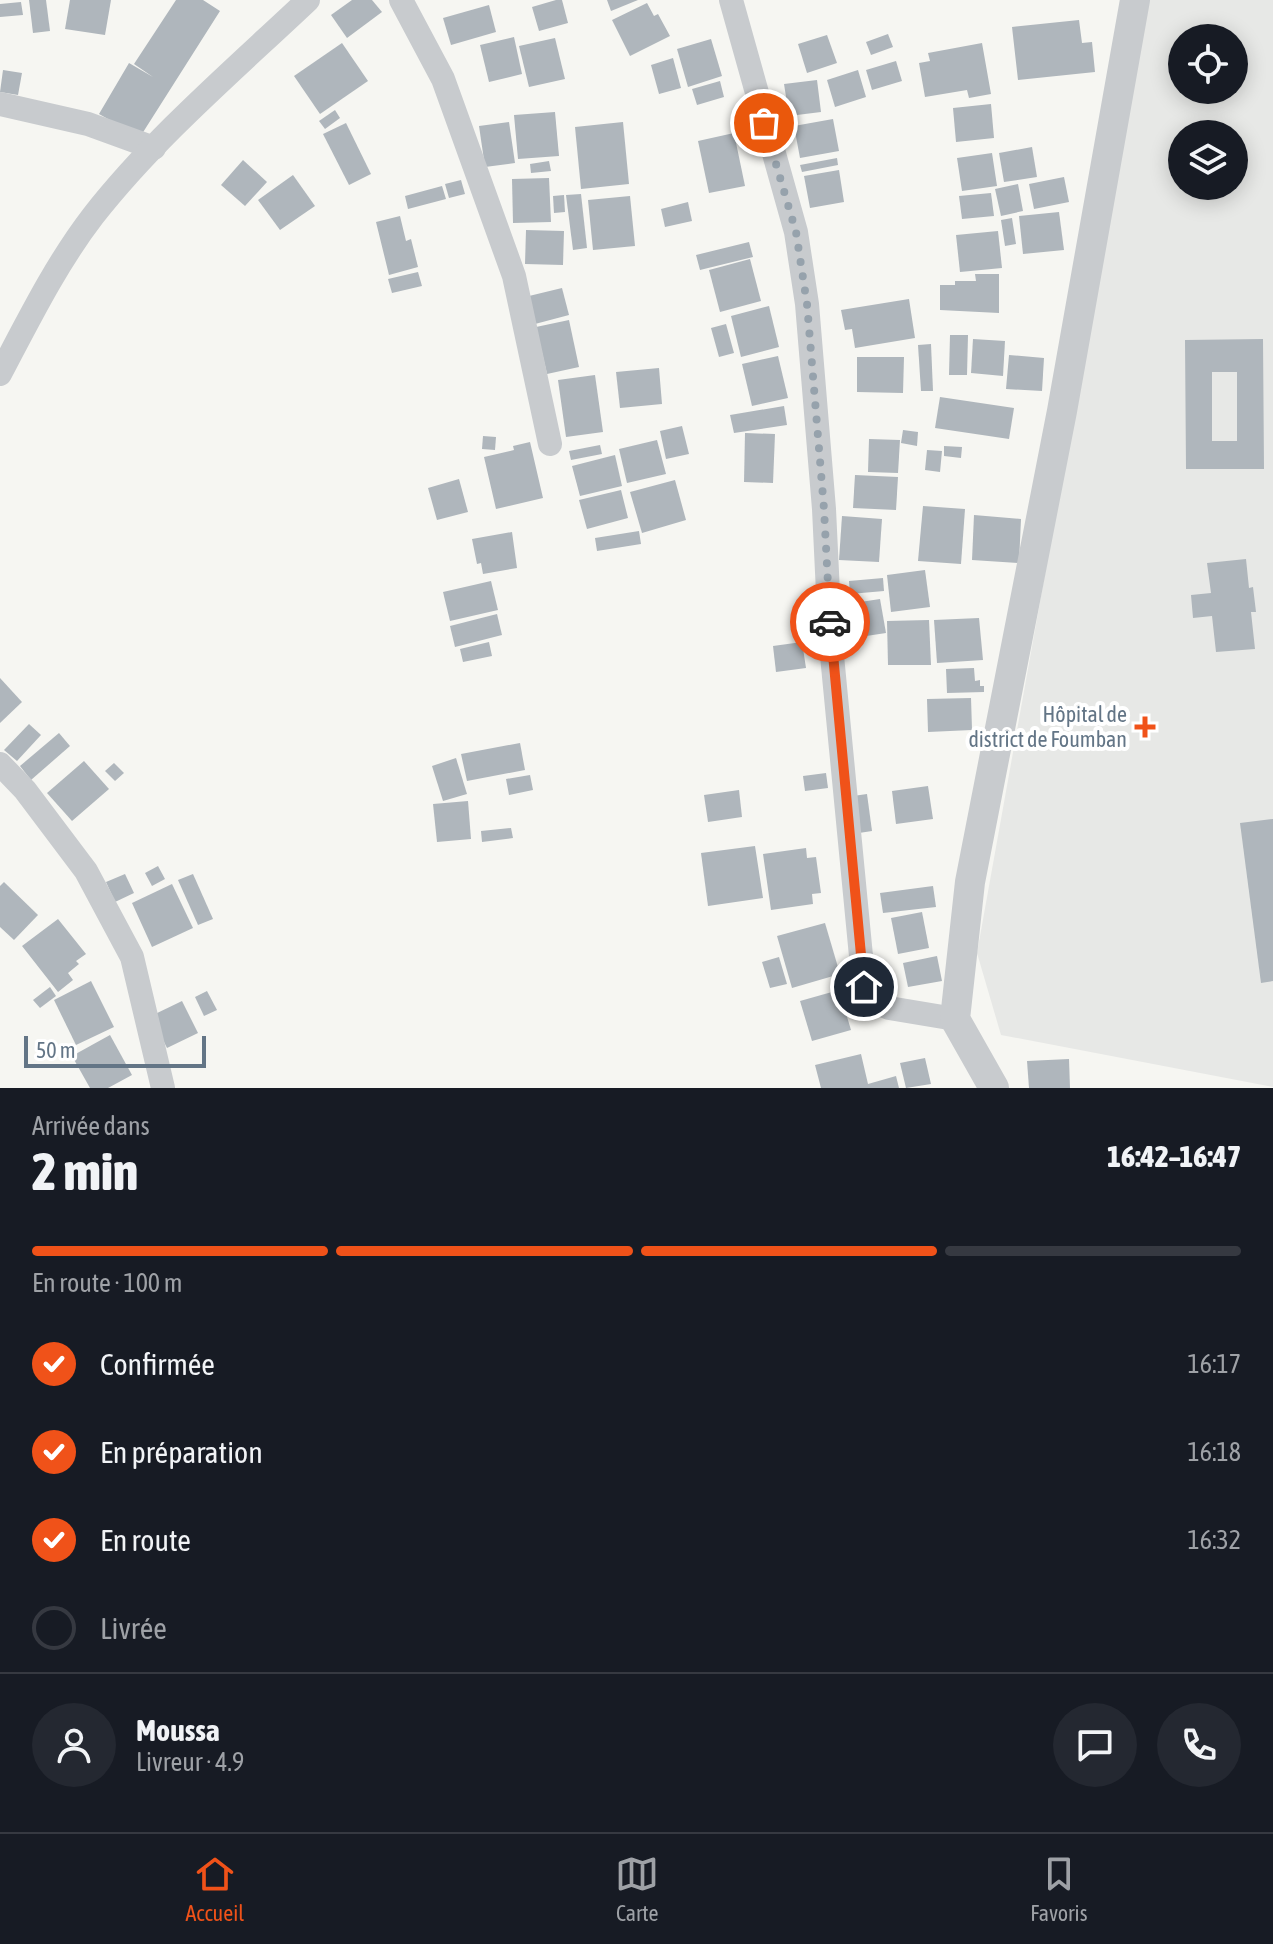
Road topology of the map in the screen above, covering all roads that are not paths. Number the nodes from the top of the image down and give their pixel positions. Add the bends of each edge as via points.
1 (308, 0) edge
2 (401, 0) edge
3 (731, 0) edge
4 (1135, 0) edge
5 (0, 104) edge
6 (154, 148) junction
7 (0, 374) edge
8 (550, 444) dead end
9 (0, 764) edge
10 (955, 1019) junction
11 (163, 1088) edge
12 (994, 1088) edge

1 - 6 street
2 - 8 street via 443,79 514,276
3 - 10 street via 796,232 807,304 830,635 864,987 872,1001 889,1008
4 - 10 street via 970,882
5 - 6 street via 88,124
6 - 7 street via 92,217
9 - 11 street via 86,871 132,957
10 - 12 street

